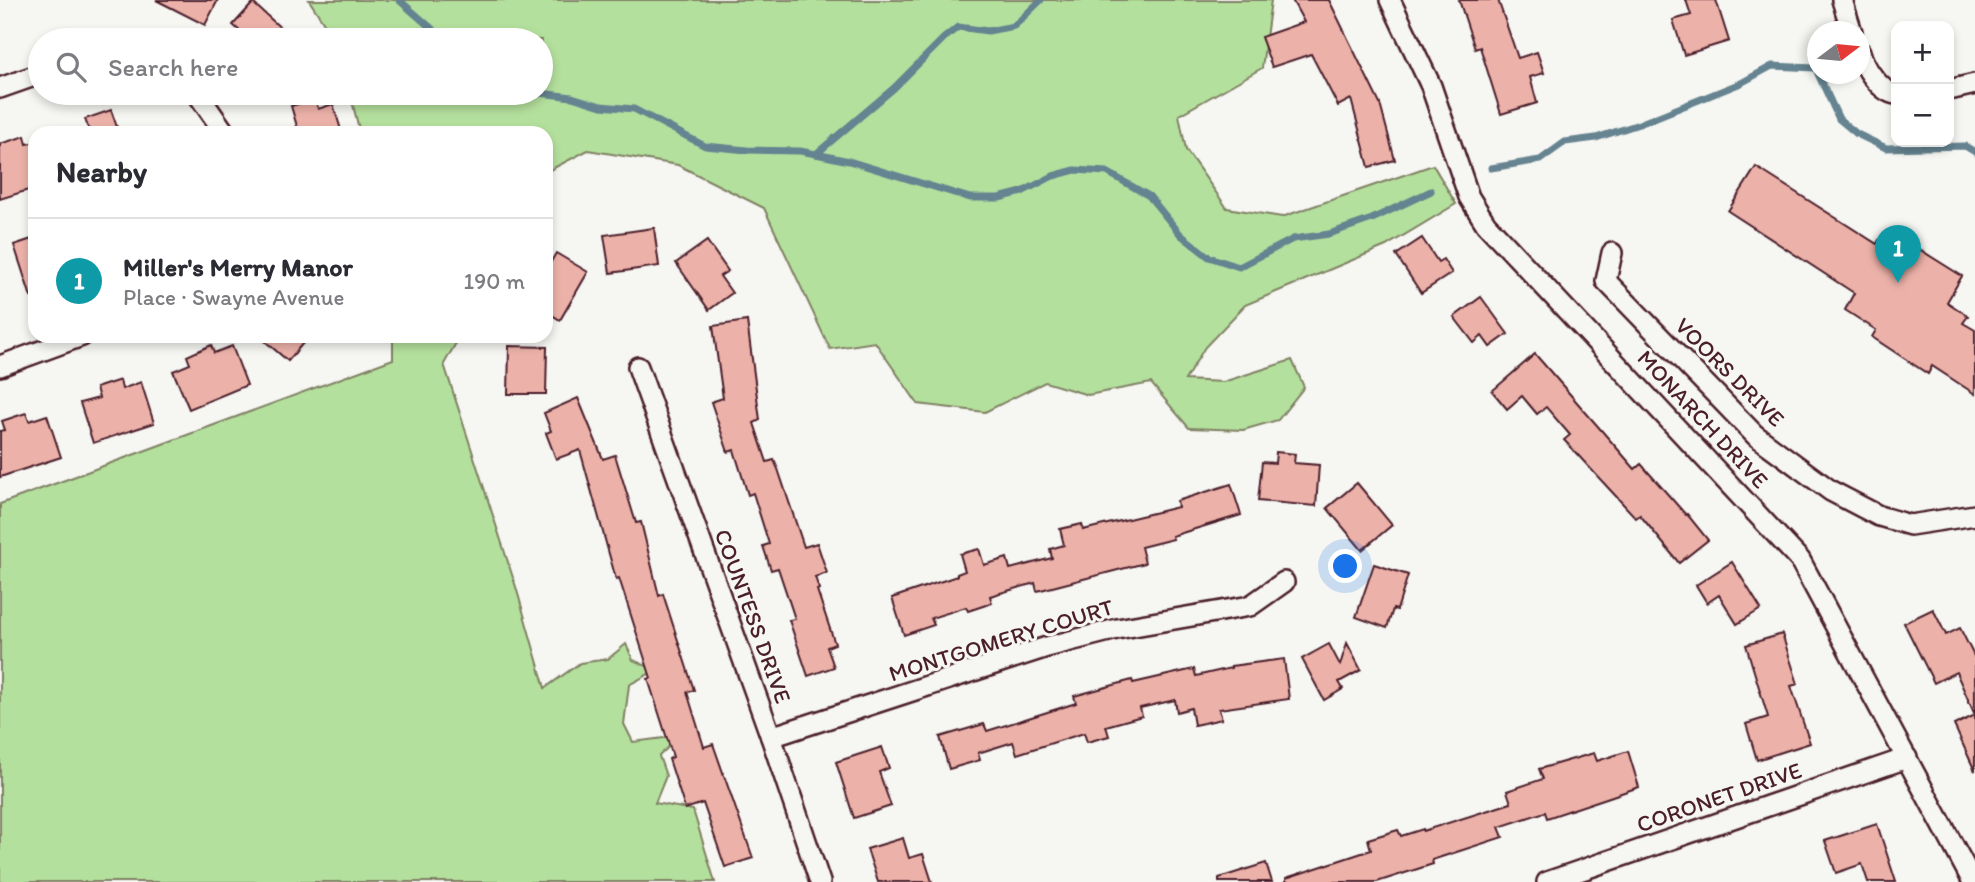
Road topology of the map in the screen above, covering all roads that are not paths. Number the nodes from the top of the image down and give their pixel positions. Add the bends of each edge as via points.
1 (1390, 0) edge
2 (1842, 0) edge
3 (1849, 21) edge
4 (1870, 69) edge
5 (28, 78) edge
6 (1975, 84) edge
7 (0, 88) edge
8 (1954, 89) edge
9 (1891, 92) edge
10 (205, 105) edge
11 (220, 126) edge
12 (1612, 253) dead end
13 (63, 343) edge
14 (0, 366) edge
15 (638, 367) dead end
16 (1975, 515) edge
17 (1284, 582) dead end
18 (771, 737) junction
19 (1907, 758) junction
20 (820, 882) edge
21 (1547, 882) edge
22 (1973, 882) edge

1 - 19 street, MONARCH DRIVE via 1431,86 1469,197 1486,224 1800,560
2 - 3 street
4 - 9 street via 1878,83
5 - 7 street
6 - 8 street
10 - 11 street
12 - 16 street, VOORS DRIVE via 1605,281 1755,435 1831,491 1879,516 1910,525
13 - 14 street
15 - 18 street, COUNTESS DRIVE
17 - 18 street, MONTGOMERY COURT via 1250,606 1117,629 1047,647
18 - 20 street, COUNTESS DRIVE
19 - 21 street, CORONET DRIVE
19 - 22 street, MONARCH DRIVE

